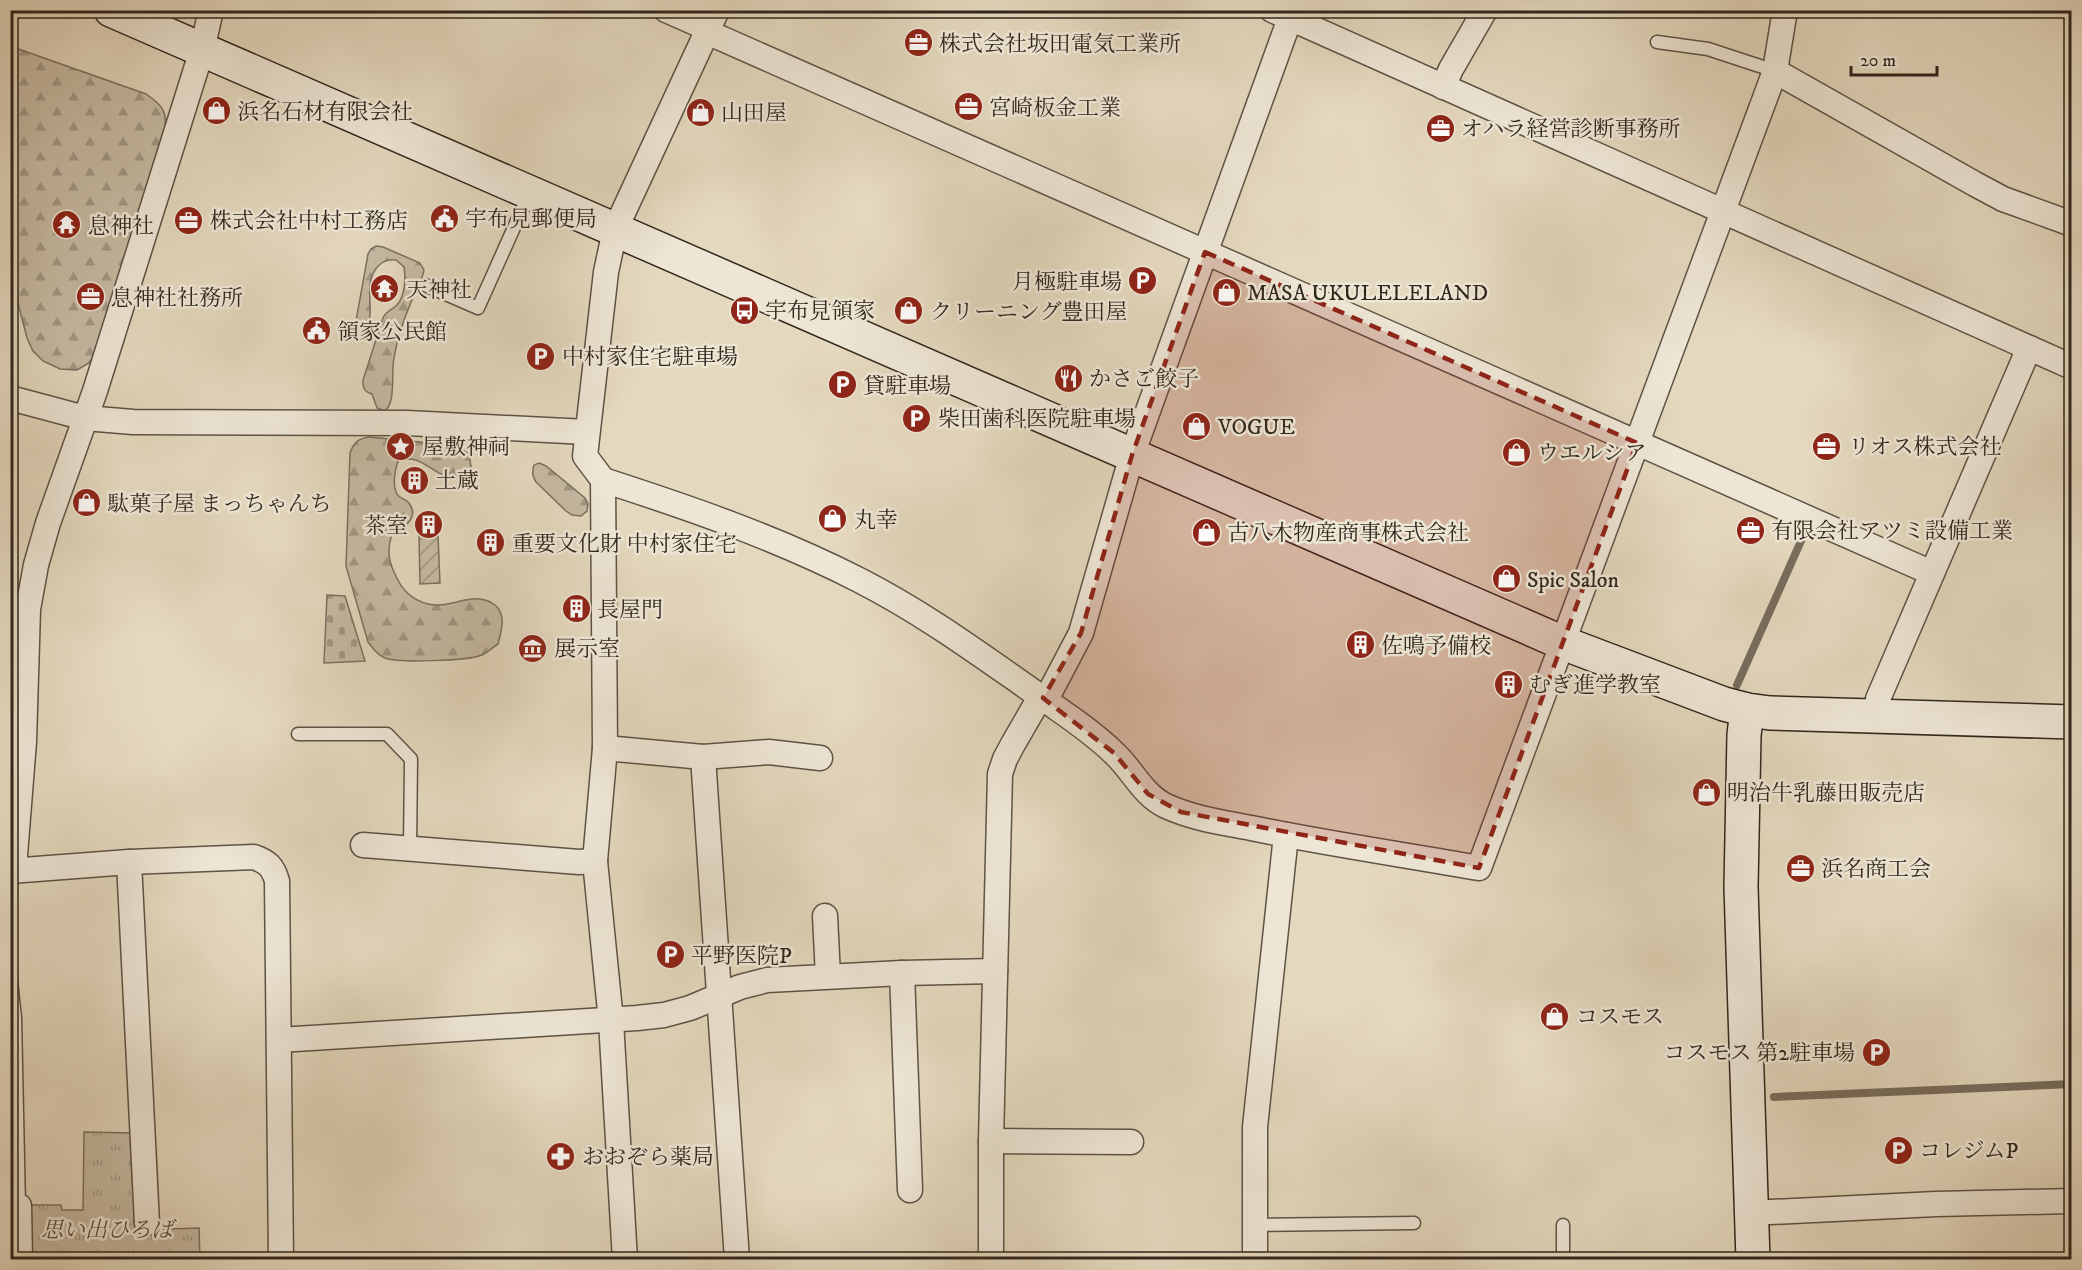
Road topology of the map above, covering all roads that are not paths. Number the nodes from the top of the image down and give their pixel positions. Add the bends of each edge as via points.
1 (111, 10) edge
2 (211, 10) edge
3 (666, 10) edge
4 (1485, 10) edge
5 (1785, 10) edge
6 (1284, 13) edge
7 (711, 24) edge
8 (1657, 42) dead end
9 (202, 50) junction
10 (1775, 71) junction
11 (1443, 87) junction
12 (529, 192) junction
13 (1724, 212) junction
14 (2072, 224) edge
15 (615, 230) junction
16 (1204, 252) junction
17 (425, 285) dead end
18 (2029, 348) junction
19 (2072, 367) edge
20 (10, 398) edge
21 (85, 418) junction
22 (587, 432) junction
23 (1637, 443) junction
24 (1132, 455) junction
25 (603, 480) junction
26 (1932, 573) junction
27 (19, 607) edge
28 (1563, 643) junction
29 (1043, 698) junction
30 (1747, 710) junction
31 (1877, 716) junction
32 (2072, 722) edge
33 (298, 734) dead end
34 (17, 741) edge
35 (605, 748) junction
36 (703, 757) junction
37 (820, 758) dead end
38 (1286, 835) junction
39 (363, 845) dead end
40 (410, 848) junction
41 (595, 861) junction
42 (129, 862) junction
43 (13, 870) edge
44 (825, 916) dead end
45 (10, 971) edge
46 (995, 971) junction
47 (902, 973) junction
48 (828, 976) junction
49 (719, 995) junction
50 (611, 1021) junction
51 (279, 1040) junction
52 (992, 1141) junction
53 (1131, 1142) dead end
54 (909, 1190) dead end
55 (2072, 1201) edge
56 (19, 1206) joint
57 (1751, 1213) junction
58 (147, 1223) dead end
59 (1414, 1223) dead end
60 (1255, 1225) junction
61 (1563, 1225) dead end
62 (20, 1260) edge
63 (281, 1260) edge
64 (625, 1260) edge
65 (737, 1260) edge
66 (991, 1260) edge
67 (1255, 1260) edge
68 (1563, 1260) edge
69 (1753, 1260) edge

1 - 9 street
2 - 9 street
3 - 7 street
4 - 11 street
5 - 10 street
6 - 11 street
6 - 16 street
7 - 15 street
7 - 16 street
8 - 10 lane via 1708,49
9 - 12 street
9 - 21 street
10 - 13 street
10 - 14 street via 2003,199
11 - 13 street
12 - 15 street
12 - 17 lane via 478,308
13 - 18 street
13 - 23 street
15 - 22 street via 606,272
15 - 24 street
16 - 23 street
16 - 24 street
18 - 19 street
18 - 26 street
20 - 21 street
21 - 22 street via 133,422 406,423
21 - 27 street
22 - 25 street via 585,456
23 - 26 street
23 - 28 street
24 - 28 street
24 - 29 street via 1081,633
25 - 29 street via 737,526 871,586 939,626
25 - 35 street
26 - 31 street via 1878,699
27 - 34 street
28 - 30 street
28 - 38 street via 1479,868
29 - 38 street via 1107,747 1148,794 1164,805 1200,817
29 - 46 street via 1013,744 1000,774
30 - 31 street
30 - 57 street via 1741,887
31 - 32 street
33 - 40 lane via 387,734 395,742 411,759
34 - 43 street
35 - 36 street
35 - 41 street
36 - 37 street via 769,752
36 - 49 street
38 - 60 street via 1255,1127
39 - 40 street
40 - 41 street
41 - 50 street
42 - 43 street
42 - 51 street via 254,857 266,861 274,870
42 - 58 street
44 - 48 street
45 - 56 lane via 15,1018
46 - 47 street
46 - 52 street
47 - 48 street
47 - 54 street
48 - 49 street via 767,980
49 - 50 street via 664,1015
49 - 65 street
50 - 51 street
50 - 64 street
51 - 63 street
52 - 53 street
52 - 66 street
55 - 57 street
56 - 62 street
57 - 69 street
59 - 60 lane
60 - 67 street
61 - 68 lane

